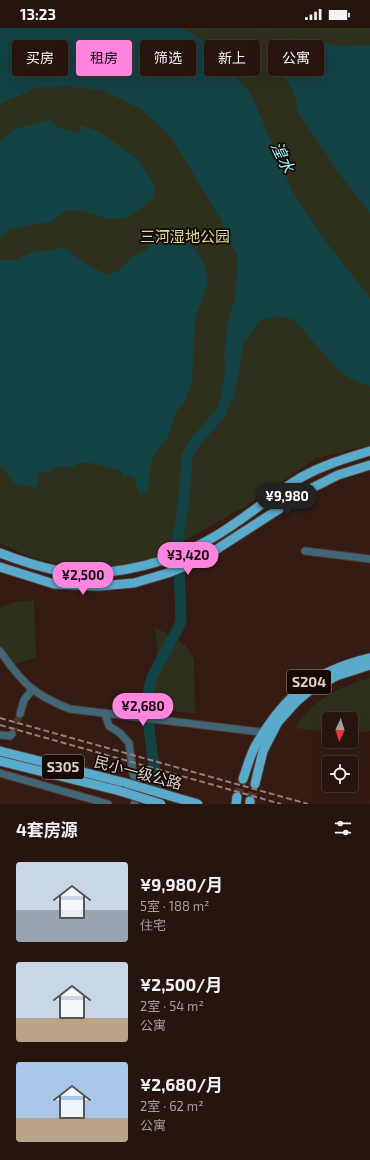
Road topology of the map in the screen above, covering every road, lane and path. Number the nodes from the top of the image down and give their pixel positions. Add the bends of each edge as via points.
1 (370, 451) edge
2 (370, 465) edge
3 (305, 551) dead end
4 (0, 553) edge
5 (370, 559) edge
6 (0, 567) edge
7 (0, 651) edge
8 (370, 658) edge
9 (370, 665) edge
10 (32, 690) junction
11 (105, 713) junction
12 (20, 714) tunnel mouth
13 (269, 733) junction
14 (12, 734) dead end
15 (0, 735) edge
16 (0, 751) edge
17 (0, 761) edge
18 (0, 773) edge
19 (243, 779) tunnel mouth
20 (254, 784) tunnel mouth
21 (108, 804) edge
22 (134, 804) edge
23 (161, 804) edge
24 (198, 804) edge

1 - 4 main road via 333,463 303,477 194,548 132,569 92,572 56,570
2 - 6 main road via 338,475 310,489 200,560 134,583 99,586 54,584
3 - 5 street
7 - 10 street
8 - 13 main road, S204 via 333,669 306,684 292,695 272,718
9 - 13 main road, S204 via 336,676 310,690
10 - 11 street via 47,700 70,709
10 - 12 street via 24,700
11 - 13 street
11 - 22 street via 109,726 129,743 133,774 137,782
13 - 19 main road, S204 via 255,745
13 - 20 main road, S204
14 - 15 street
16 - 24 main road, 民小一级公路 / S305, bridge
17 - 23 main road, 民小一级公路 / S305, bridge
18 - 21 street

